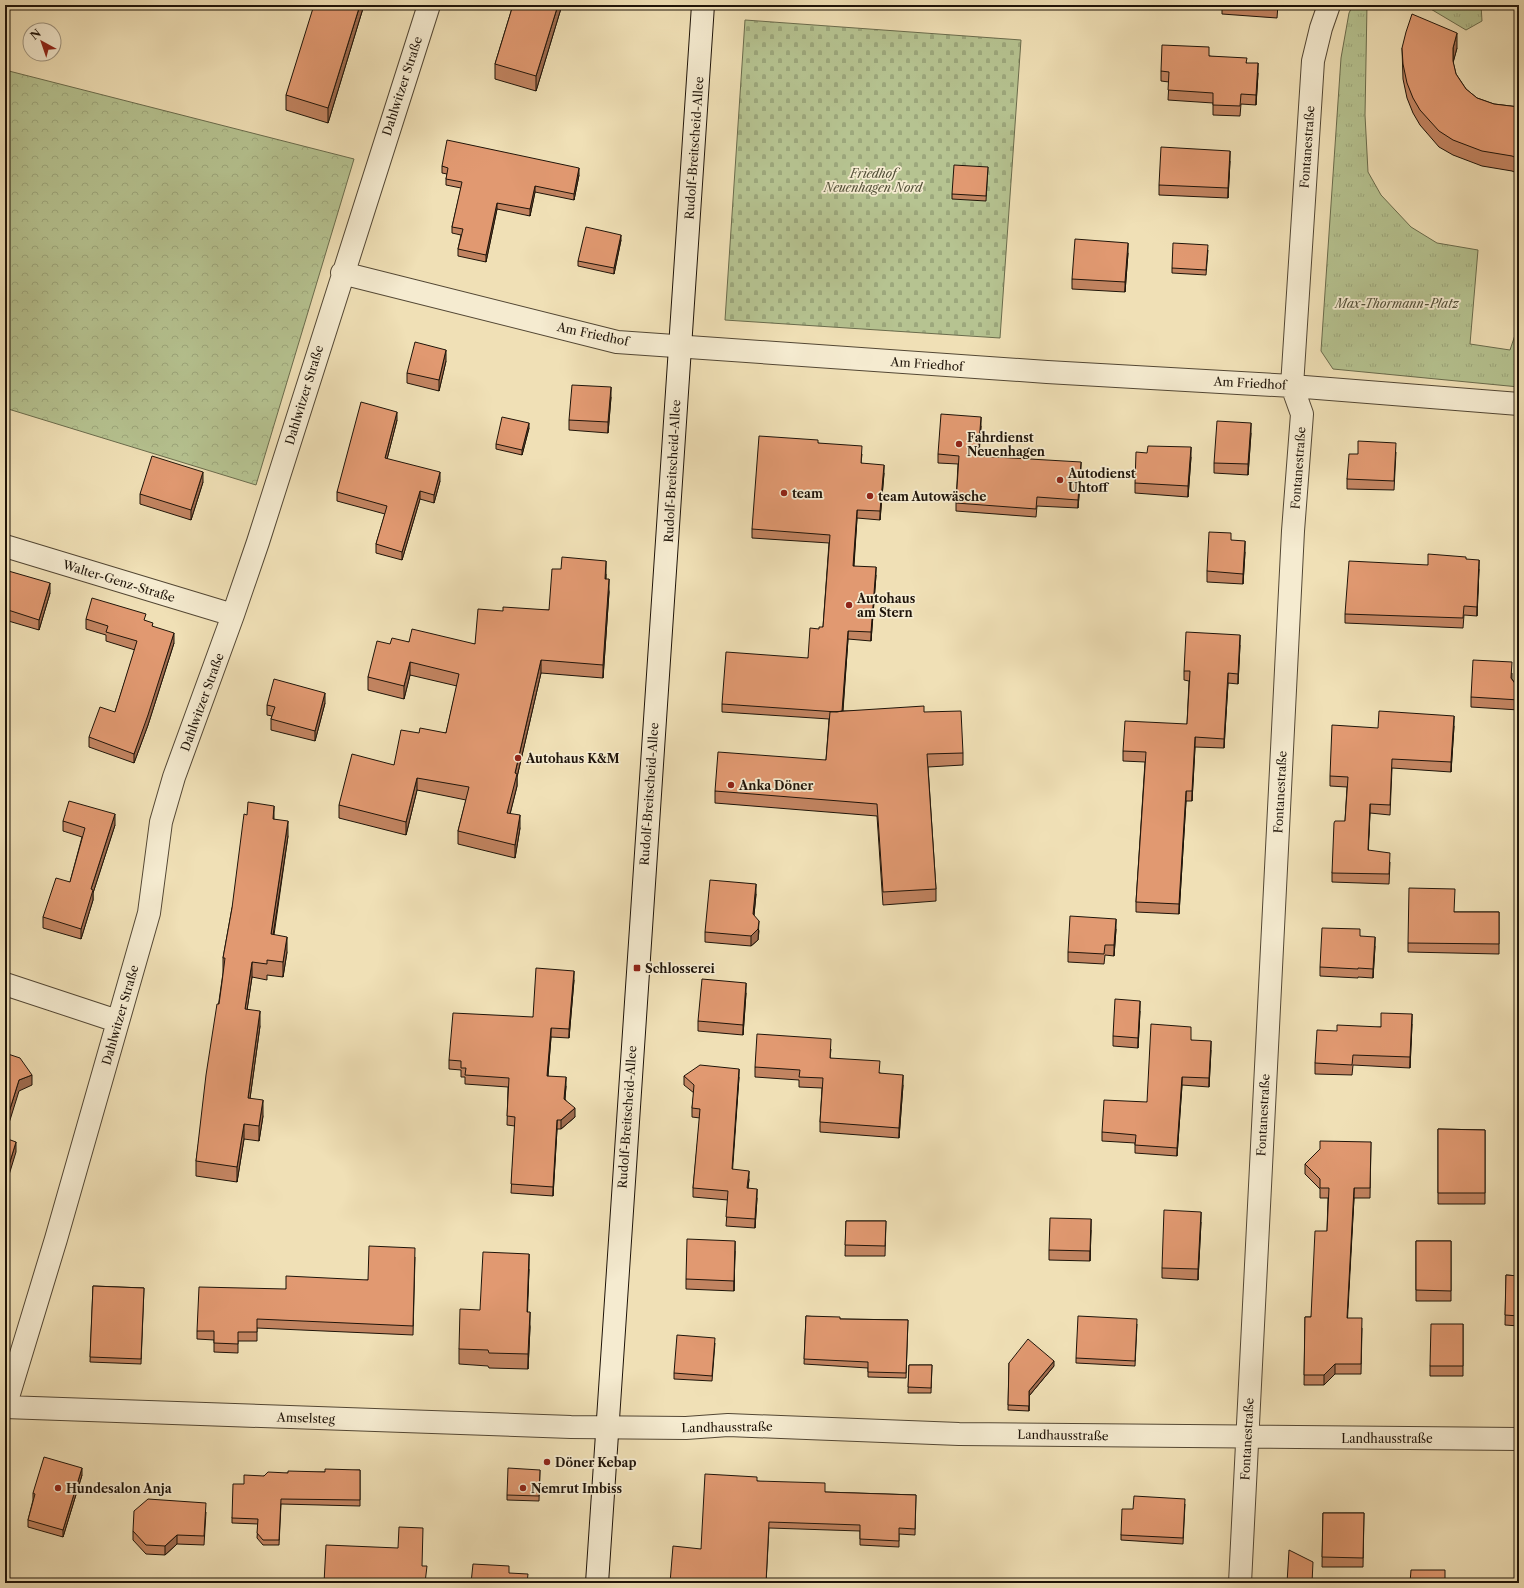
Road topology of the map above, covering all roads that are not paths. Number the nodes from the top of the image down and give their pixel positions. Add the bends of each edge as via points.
1 (428, 5) edge
2 (703, 5) edge
3 (1329, 5) edge
4 (342, 273) junction
5 (680, 346) junction
6 (1292, 386) junction
7 (1519, 404) edge
8 (5, 546) edge
9 (233, 615) junction
10 (5, 984) edge
11 (117, 1020) junction
12 (5, 1407) edge
13 (606, 1427) junction
14 (1248, 1437) junction
15 (1519, 1439) edge
16 (597, 1583) edge
17 (1240, 1583) edge

1 - 4 street, Dahlwitzer Straße
2 - 5 street, Rudolf-Breitscheid-Allee
3 - 6 street, Fontanestraße via 1313,61
4 - 5 street, Am Friedhof via 617,342
4 - 9 street, Dahlwitzer Straße
5 - 6 street, Am Friedhof
5 - 13 street, Rudolf-Breitscheid-Allee
6 - 7 street, Am Friedhof
6 - 14 street, Fontanestraße via 1302,414 1292,546
8 - 9 street, Walter-Genz-Straße
9 - 11 street, Dahlwitzer Straße via 174,777 161,822 149,913
10 - 11 street
11 - 12 street, Dahlwitzer Straße via 59,1232
12 - 13 street, Amselsteg
13 - 14 street, Landhausstraße via 686,1428 728,1425 959,1434
13 - 16 street, Rudolf-Breitscheid-Allee
14 - 15 street, Landhausstraße
14 - 17 street, Fontanestraße

